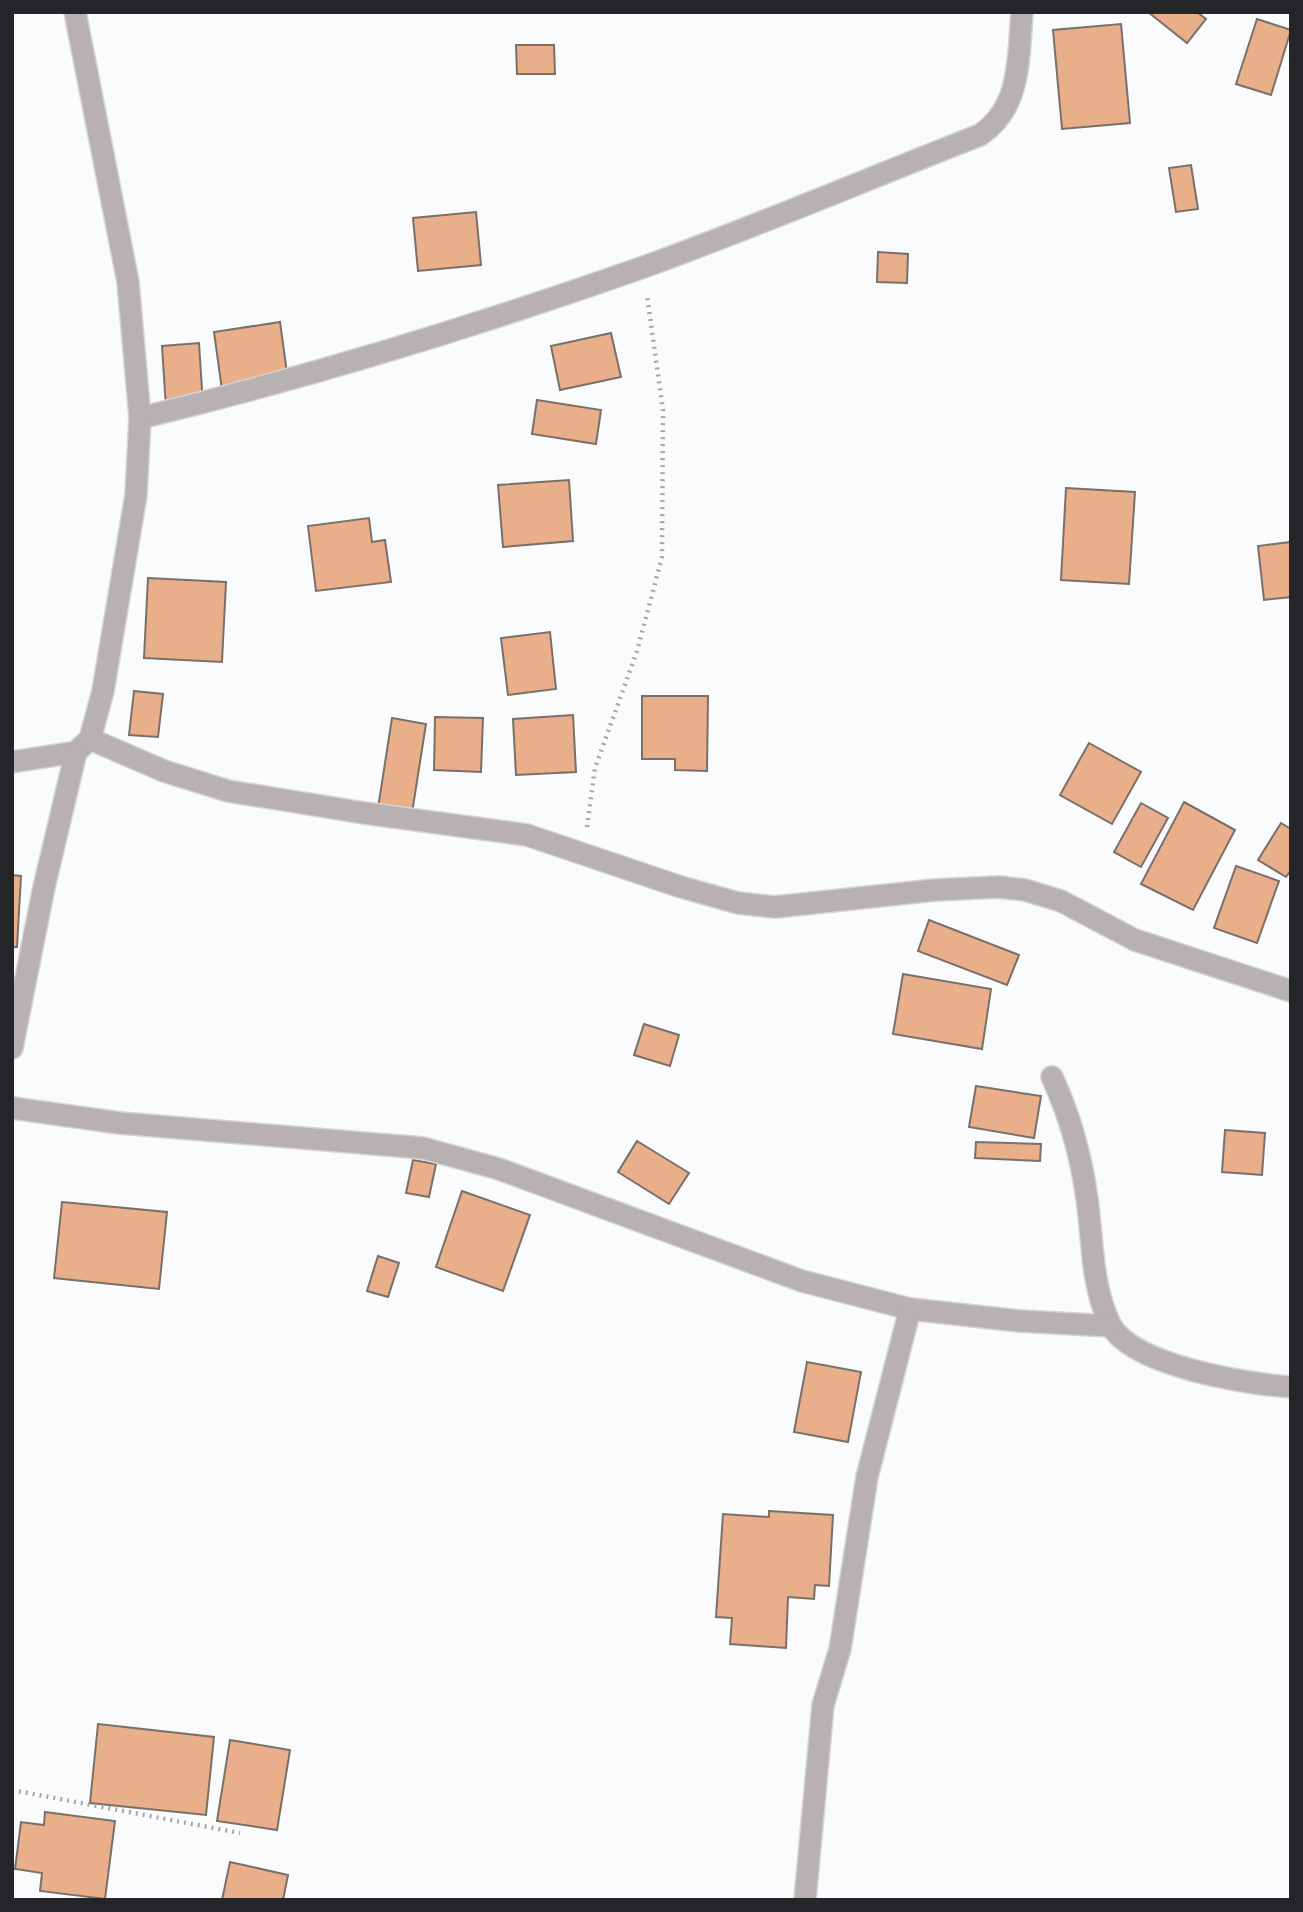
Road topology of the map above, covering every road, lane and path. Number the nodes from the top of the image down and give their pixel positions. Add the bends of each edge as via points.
1 (75, 12) edge
2 (1022, 12) edge
3 (643, 267) junction
4 (140, 418) junction
5 (83, 745) junction
6 (12, 762) edge
7 (584, 852) junction
8 (1291, 991) edge
9 (12, 1048) edge
10 (1052, 1077) dead end
11 (12, 1108) edge
12 (910, 1309) junction
13 (1111, 1325) junction
14 (1291, 1387) edge
15 (12, 1790) edge
16 (240, 1833) dead end
17 (805, 1900) edge

1 - 4 street via 128,282
2 - 3 street via 1014,83 1008,108 996,125
3 - 4 street via 279,384
3 - 7 path via 663,410 662,557 638,651 595,768
4 - 5 street via 136,495 103,691
5 - 6 street
5 - 7 street via 228,790 527,835
5 - 9 street via 41,900
7 - 8 street via 681,887 738,903 775,907 935,890 1026,890 1061,901 1135,940
10 - 13 street via 1073,1123 1095,1273
11 - 12 street via 120,1123 423,1148 499,1169 802,1281
12 - 13 street
12 - 17 street via 867,1478 839,1649 823,1705
13 - 14 street via 1130,1343 1190,1370 1224,1380
15 - 16 path

